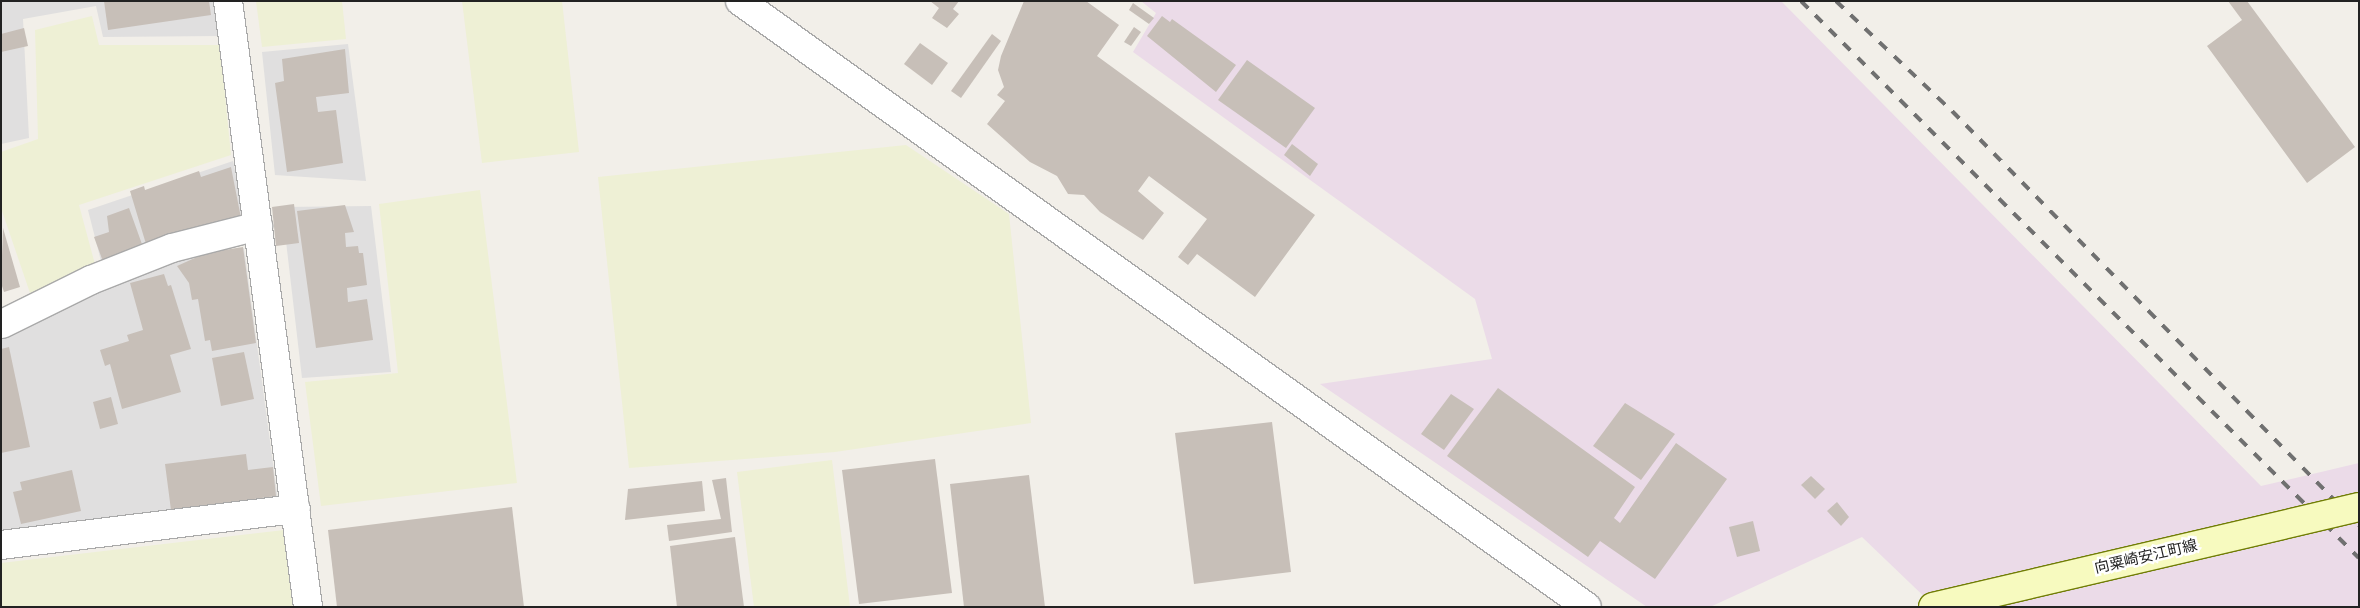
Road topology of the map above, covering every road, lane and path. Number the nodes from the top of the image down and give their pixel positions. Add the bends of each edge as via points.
1 (228, 1) edge
2 (740, 1) edge
3 (258, 226) junction
4 (2, 324) edge
5 (2359, 507) edge
6 (296, 508) junction
7 (1, 545) edge
8 (308, 607) edge
9 (1587, 607) edge
10 (1934, 607) edge

1 - 3 street
2 - 9 street
3 - 4 street via 172,248 91,280
3 - 6 street
5 - 10 main road, 向粟崎安江町線, bridge
6 - 7 street
6 - 8 street

